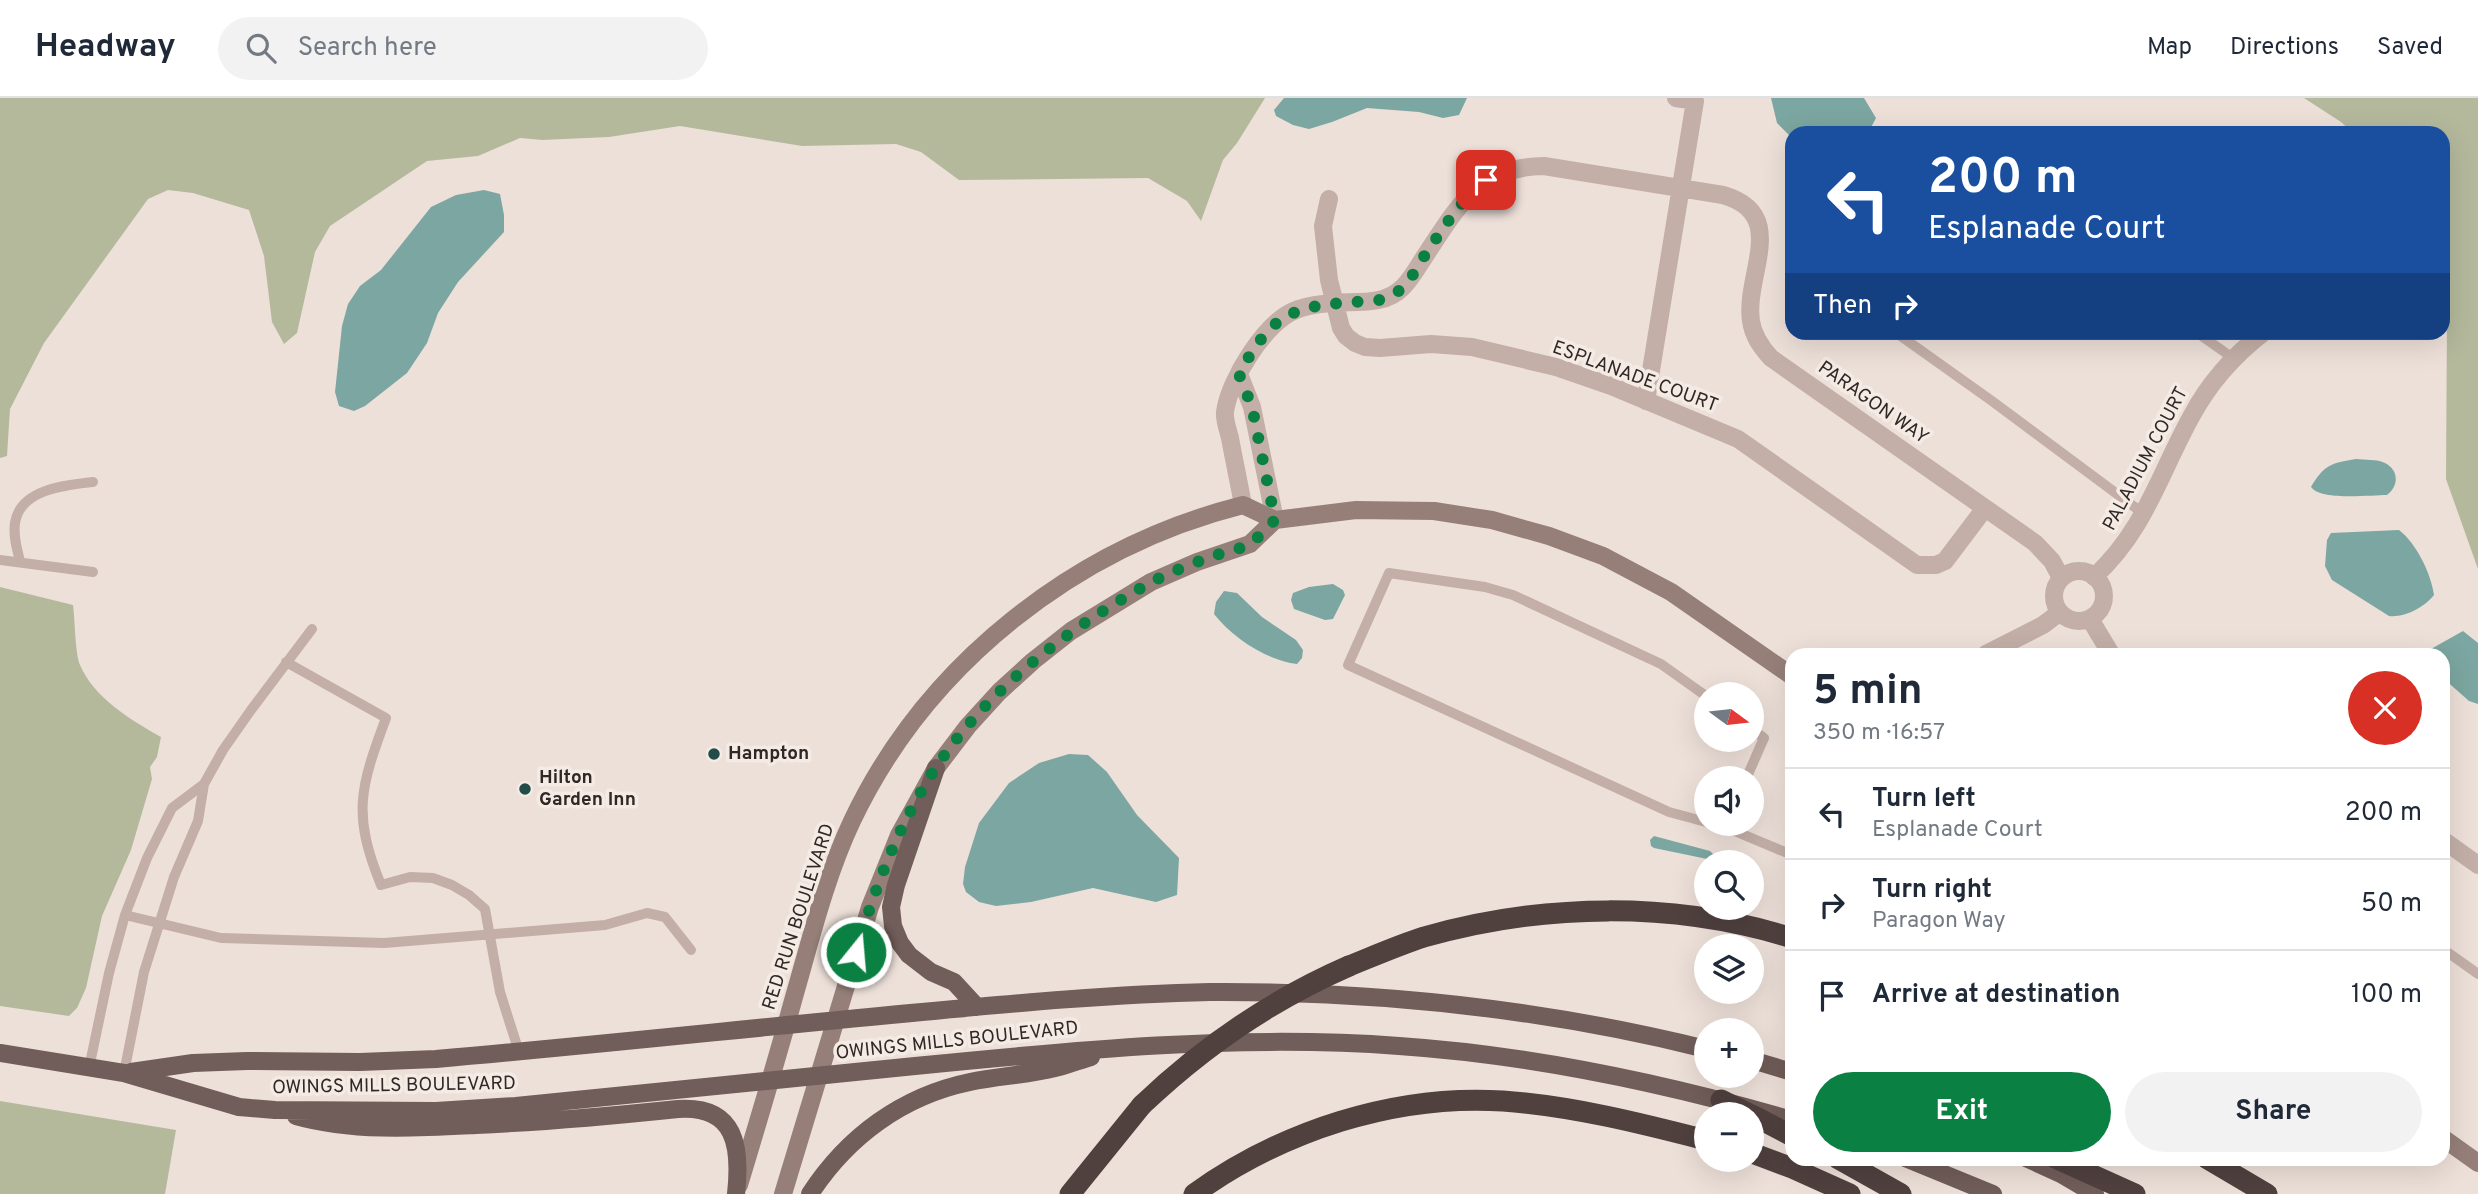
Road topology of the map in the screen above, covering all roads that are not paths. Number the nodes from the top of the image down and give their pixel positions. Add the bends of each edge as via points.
1 (1676, 98) edge
2 (1681, 188) junction
3 (1329, 199) dead end
4 (1333, 303) junction
5 (1906, 340) edge
6 (2207, 340) edge
7 (2254, 340) edge
8 (2233, 358) junction
9 (1239, 374) junction
10 (1646, 401) junction
11 (93, 482) dead end
12 (1244, 505) junction
13 (1985, 508) junction
14 (2144, 514) junction
15 (1275, 520) junction
16 (0, 560) edge
17 (20, 561) junction
18 (93, 572) dead end
19 (2094, 577) junction
20 (2061, 578) junction
21 (2059, 613) junction
22 (2090, 619) junction
23 (312, 629) dead end
24 (2001, 648) edge
25 (2107, 648) edge
26 (286, 662) junction
27 (1785, 671) edge
28 (1694, 687) edge
29 (936, 768) junction
30 (204, 784) junction
31 (1694, 819) edge
32 (1748, 836) edge
33 (2450, 845) edge
34 (1785, 852) edge
35 (2478, 865) edge
36 (125, 915) junction
37 (158, 924) junction
38 (490, 933) junction
39 (1785, 936) edge
40 (691, 950) dead end
41 (2450, 954) edge
42 (2478, 974) edge
43 (977, 1007) junction
44 (835, 1020) junction
45 (786, 1024) junction
46 (1694, 1046) edge
47 (1120, 1047) junction
48 (519, 1052) junction
49 (0, 1053) edge
50 (1764, 1064) edge
51 (89, 1068) junction
52 (1785, 1070) edge
53 (124, 1073) junction
54 (819, 1076) junction
55 (770, 1080) junction
56 (1721, 1100) junction
57 (1725, 1102) edge
58 (275, 1110) junction
59 (1785, 1119) edge
60 (1764, 1122) edge
61 (1785, 1132) edge
62 (1694, 1137) edge
63 (2450, 1143) edge
64 (1764, 1158) edge
65 (2478, 1163) edge
66 (1785, 1165) edge
67 (1787, 1166) edge
68 (1851, 1166) edge
69 (1925, 1166) edge
70 (2044, 1166) edge
71 (2073, 1166) edge
72 (2220, 1166) edge
73 (736, 1194) edge
74 (783, 1194) edge
75 (810, 1194) edge
76 (1070, 1194) edge
77 (1194, 1194) edge
78 (1850, 1194) edge
79 (1902, 1194) edge
80 (1993, 1194) edge
81 (2095, 1194) edge
82 (2135, 1194) edge
83 (2267, 1194) edge

1 - 2 street via 1695,101
2 - 4 street, PARAGON WAY via 1544,166 1506,171 1469,193 1394,295
2 - 10 street
2 - 13 street, PARAGON WAY via 1736,198 1755,217 1761,245 1751,319 1761,348
3 - 4 street, ESPLANADE COURT via 1323,226
4 - 9 street, PARAGON WAY via 1296,310 1282,318
4 - 10 street, ESPLANADE COURT via 1346,336 1365,347 1472,347 1582,375
5 - 14 lane
6 - 8 lane
7 - 8 street, PALADIUM COURT
8 - 14 street, PALADIUM COURT via 2191,417
9 - 12 street via 1225,412
9 - 15 street via 1252,407
10 - 13 street, ESPLANADE COURT via 1738,439 1917,565 1945,561
11 - 17 lane via 49,489 21,508 15,520
12 - 15 main road
12 - 45 main road, RED RUN BOULEVARD via 1153,534 1078,574 995,635 931,700 881,768 852,822 824,895
13 - 20 street, PARAGON WAY via 2035,543
14 - 19 street, PALADIUM COURT via 2118,553
15 - 27 main road via 1409,509 1518,526 1585,549 1650,579
15 - 29 main road via 1250,544 1151,582 1071,631 999,692
16 - 17 lane
17 - 18 lane
19 - 20 street via 2077,571
19 - 22 street via 2104,599
20 - 21 street via 2053,596
21 - 22 street via 2074,621
21 - 24 street
22 - 25 street
23 - 26 lane
26 - 30 lane
26 - 38 lane via 386,718 367,769 362,825 381,885 410,877 452,885 485,909
28 - 31 lane via 1661,664 1513,595 1389,573 1348,665 1669,812
29 - 43 main road via 896,885 893,926 909,955 954,982
29 - 44 main road via 884,869
30 - 36 lane via 172,808
30 - 37 lane via 198,821
32 - 34 lane
33 - 35 street
36 - 37 lane
36 - 51 lane
37 - 38 lane via 221,938 384,943
37 - 53 lane
38 - 40 lane via 605,925 647,912 665,917
38 - 48 lane via 500,992
39 - 76 highway, bridge via 1676,915 1600,910 1476,925 1423,938 1280,999 1222,1037 1142,1105
41 - 42 lane
43 - 44 main road, OWINGS MILLS BOULEVARD
43 - 46 main road, OWINGS MILLS BOULEVARD via 1211,992 1371,997 1543,1017
44 - 45 main road, OWINGS MILLS BOULEVARD
44 - 54 main road
45 - 48 main road, OWINGS MILLS BOULEVARD
45 - 55 main road, RED RUN BOULEVARD
47 - 54 main road, OWINGS MILLS BOULEVARD
47 - 56 main road, OWINGS MILLS BOULEVARD via 1256,1042 1399,1046 1572,1068
47 - 75 main road via 1054,1069 968,1082 918,1098 855,1139
48 - 53 main road, OWINGS MILLS BOULEVARD via 359,1062 192,1063
49 - 51 main road, OWINGS MILLS BOULEVARD
50 - 52 main road
51 - 53 main road, OWINGS MILLS BOULEVARD
53 - 58 main road, OWINGS MILLS BOULEVARD via 239,1107
54 - 55 main road, OWINGS MILLS BOULEVARD
54 - 74 main road
55 - 58 main road, OWINGS MILLS BOULEVARD via 436,1111
55 - 73 main road, RED RUN BOULEVARD
56 - 57 highway
56 - 59 main road, OWINGS MILLS BOULEVARD
58 - 73 main road via 321,1123 424,1128 700,1109 722,1121 736,1143
60 - 61 highway
62 - 77 highway via 1536,1104 1436,1102 1371,1113 1304,1134 1236,1166
63 - 65 main road
64 - 66 highway
67 - 78 highway
68 - 79 highway
69 - 80 main road
70 - 81 main road
71 - 82 highway
72 - 83 highway

